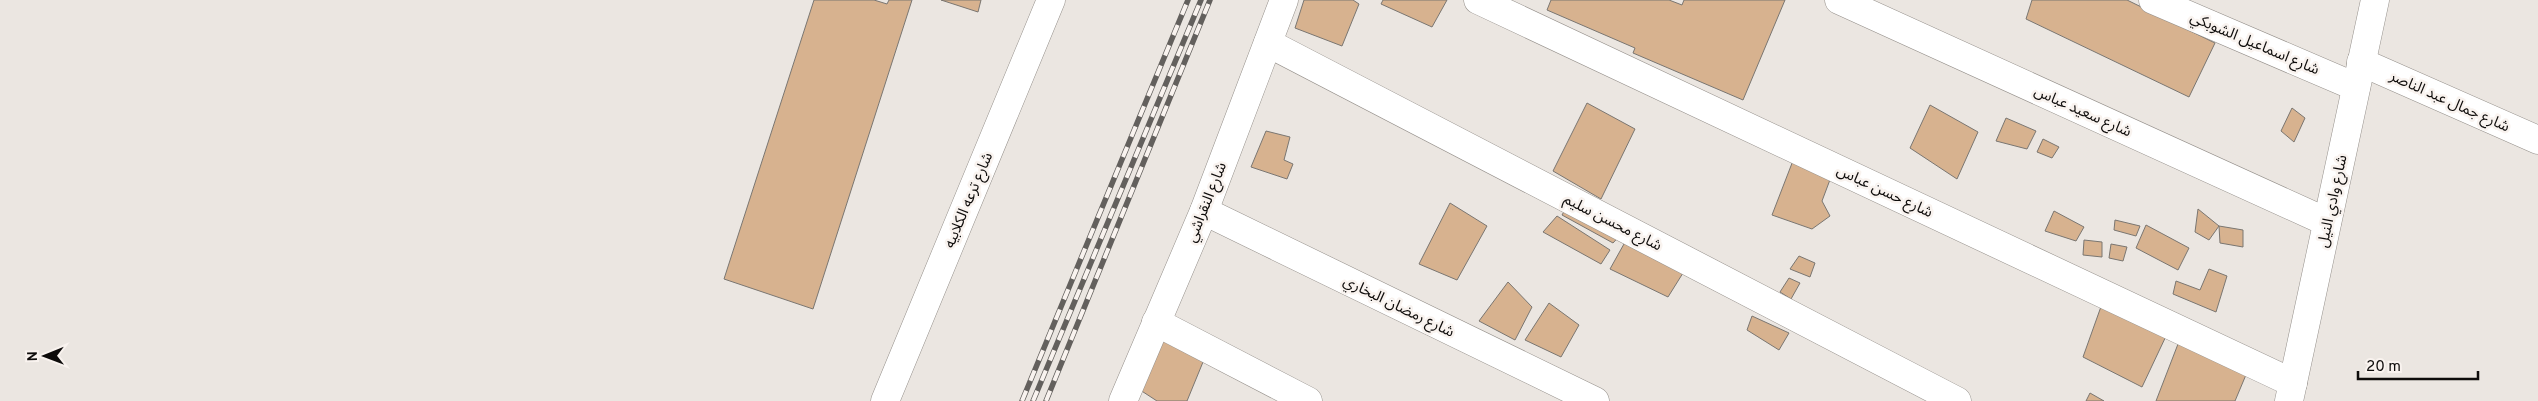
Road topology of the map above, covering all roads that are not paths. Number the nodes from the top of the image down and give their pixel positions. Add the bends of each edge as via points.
1 (1051, 0) edge
2 (1284, 0) edge
3 (1478, 0) edge
4 (1839, 0) edge
5 (2153, 0) edge
6 (2374, 0) edge
7 (1268, 43) junction
8 (2359, 74) junction
9 (2538, 140) edge
10 (1204, 211) junction
11 (2327, 222) junction
12 (1156, 322) junction
13 (2291, 392) edge
14 (885, 401) edge
15 (1123, 401) edge
16 (1308, 401) edge
17 (1595, 401) edge
18 (1957, 401) edge

1 - 14 street, شارع ترعه الكلابيه
2 - 7 street, شارع النقراشي
3 - 13 street, شارع حسن عباس
4 - 11 street, شارع سعيد عباس
5 - 8 street, شارع اسماعيل الشوبكي
6 - 8 street, شارع وادي النيل
7 - 10 street, شارع النقراشي
7 - 18 street, شارع محسن سليم
8 - 9 street, شارع جمال عبد الناصر
8 - 11 street, شارع وادي النيل
10 - 12 street, شارع النقراشي
10 - 17 street, شارع رمضان البخاري
11 - 13 street, شارع وادي النيل
12 - 15 street, شارع النقراشي
12 - 16 street

